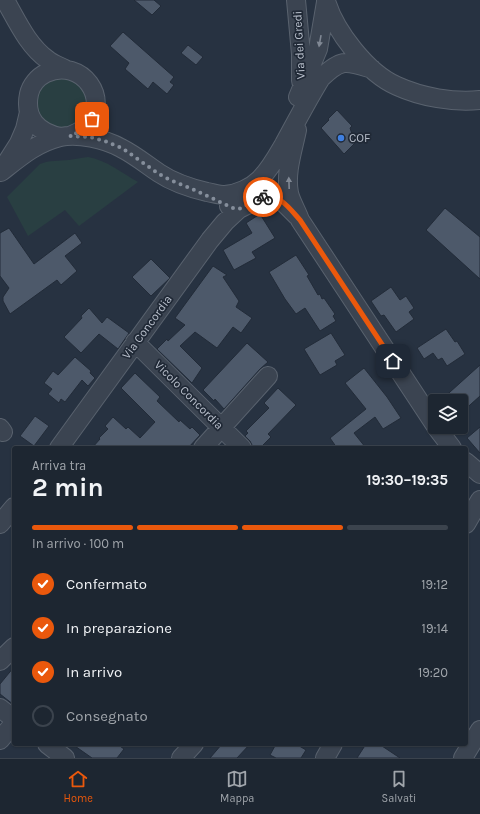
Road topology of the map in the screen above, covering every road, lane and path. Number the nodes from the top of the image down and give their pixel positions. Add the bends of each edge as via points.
1 (5, 0) edge
2 (296, 0) edge
3 (326, 1) edge
4 (24, 32) junction
5 (64, 69) junction
6 (372, 69) junction
7 (34, 83) junction
8 (301, 90) junction
9 (480, 100) edge
10 (95, 110) junction
11 (29, 112) junction
12 (302, 112) junction
13 (66, 136) junction
14 (122, 148) junction
15 (0, 173) edge
16 (190, 188) junction
17 (239, 209) junction
18 (300, 220) junction
19 (135, 342) junction
20 (268, 376) dead end
21 (428, 414) edge
22 (222, 428) junction
23 (442, 434) edge
24 (60, 446) edge
25 (205, 446) edge
26 (240, 446) edge
27 (451, 446) edge
28 (468, 464) edge
29 (480, 474) edge
30 (480, 500) edge
31 (12, 510) edge
32 (468, 521) edge
33 (0, 524) edge
34 (12, 649) edge
35 (0, 662) edge
36 (0, 708) edge
37 (12, 717) edge
38 (12, 725) edge
39 (480, 730) edge
40 (0, 740) edge
41 (50, 746) edge
42 (192, 746) edge
43 (332, 746) edge
44 (65, 758) edge
45 (181, 758) edge
46 (324, 758) edge
47 (463, 758) edge

1 - 4 street
2 - 8 street, Via dei Gredi
3 - 6 street via 337,26 350,46
3 -> 8 street via 318,49
4 - 5 street via 48,60
4 - 7 street
5 - 7 street via 42,75
5 - 10 street via 85,78 92,88
6 - 9 street via 396,86 423,95 457,100
6 - 12 street via 353,63 342,63 331,69 321,78
7 - 11 street via 28,101
8 - 16 street via 278,137 254,168 239,180 227,184
10 - 13 street via 86,126 79,132
10 - 14 street via 110,135
11 - 13 street via 33,122 41,130 50,135
11 - 15 street via 19,143
12 - 16 street via 267,170 260,179 244,190 220,195
18 -> 12 street via 290,196 288,182
13 - 14 street via 90,137
13 - 15 street via 34,147
14 - 16 street via 159,174
16 - 17 street
17 - 18 street, Via Concordia via 260,198 273,197 284,202
17 - 19 street, Via Concordia via 210,240
18 - 21 street
19 - 22 street, Vicolo Concordia
19 - 24 street, Via Concordia
20 - 22 street
22 - 25 street
22 - 26 street, Vicolo Concordia
23 - 27 street
28 - 29 street
30 - 32 street
31 - 33 street
34 - 35 street
36 - 37 street
38 - 40 street
39 - 47 street
41 - 44 street
42 - 45 street
43 - 46 street

